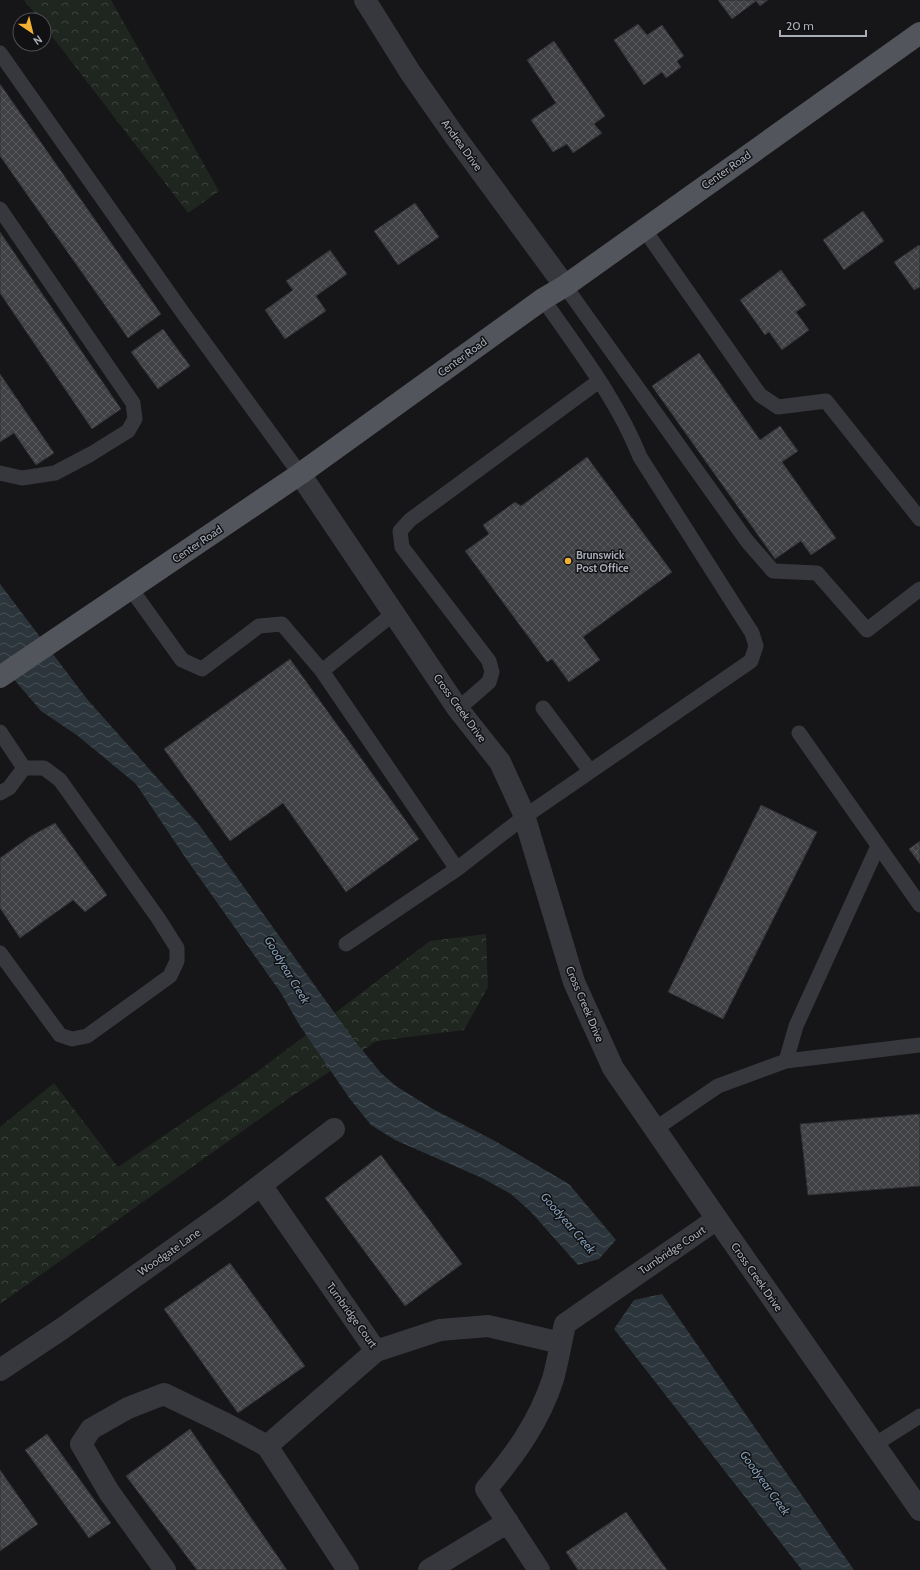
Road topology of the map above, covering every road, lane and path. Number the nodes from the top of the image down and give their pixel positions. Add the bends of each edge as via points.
1 (365, 0) edge
2 (920, 33) edge
3 (0, 53) edge
4 (0, 209) edge
5 (644, 229) junction
6 (565, 286) junction
7 (543, 299) junction
8 (599, 381) junction
9 (0, 473) edge
10 (300, 474) junction
11 (920, 519) edge
12 (131, 589) junction
13 (920, 589) edge
14 (393, 614) junction
15 (322, 671) junction
16 (3, 675) edge
17 (543, 708) dead end
18 (458, 709) junction
19 (0, 732) edge
20 (799, 733) dead end
21 (24, 768) junction
22 (590, 771) junction
23 (0, 793) edge
24 (524, 817) junction
25 (878, 846) junction
26 (457, 870) junction
27 (920, 904) edge
28 (346, 944) dead end
29 (0, 953) edge
30 (920, 1045) edge
31 (786, 1061) junction
32 (334, 1128) dead end
33 (655, 1129) junction
34 (261, 1185) junction
35 (717, 1220) junction
36 (561, 1343) junction
37 (376, 1351) junction
38 (0, 1370) edge
39 (920, 1416) edge
40 (874, 1444) junction
41 (267, 1446) junction
42 (920, 1510) edge
43 (508, 1522) junction
44 (165, 1570) edge
45 (348, 1570) edge
46 (429, 1570) edge
47 (540, 1570) edge

1 - 6 street, Andrea Drive via 410,72 454,135
2 - 5 main road, Center Road
3 - 10 lane
4 - 9 lane via 133,403 136,419 128,431 55,473 22,478
5 - 6 main road, Center Road
5 - 11 lane via 760,395 778,407 826,401
6 - 7 main road, Center Road
6 - 13 lane via 747,541 773,571 817,573 868,630
7 - 8 lane
7 - 10 main road, Center Road
8 - 18 lane via 410,520 400,532 402,547 489,661 492,672 489,682
8 - 22 lane via 614,402 640,457 752,633 756,646 751,661
10 - 12 main road, Center Road
10 - 14 street, Cross Creek Drive
12 - 15 lane via 182,660 202,669 259,626 282,624
12 - 16 main road, Center Road
14 - 15 lane
14 - 18 street, Cross Creek Drive
15 - 26 lane
17 - 22 lane
18 - 24 street, Cross Creek Drive via 500,762
19 - 21 lane
20 - 25 lane
21 - 23 lane via 9,788
21 - 29 lane via 44,768 60,780 158,918 177,948 177,961 170,976 87,1036 72,1039 60,1035
22 - 24 lane
24 - 26 lane
24 - 33 street, Cross Creek Drive via 574,982 613,1068
25 - 27 lane
25 - 31 lane via 796,1026
26 - 28 lane
30 - 31 lane
31 - 33 lane via 718,1086
32 - 34 street, Woodgate Lane
33 - 35 street, Cross Creek Drive
34 - 37 street, Turnbridge Court
34 - 38 street, Woodgate Lane via 63,1328
35 - 36 street, Turnbridge Court via 565,1324
35 - 40 street, Cross Creek Drive
36 - 37 street, Turnbridge Court via 488,1326 440,1330
36 - 43 street, Turnbridge Court via 553,1378 536,1420 512,1458 486,1489
37 - 41 street
39 - 40 lane
40 - 42 street, Cross Creek Drive
41 - 44 street via 164,1394 128,1408 91,1429 81,1444 110,1492
41 - 45 street
43 - 46 street
43 - 47 street, Turnbridge Court

